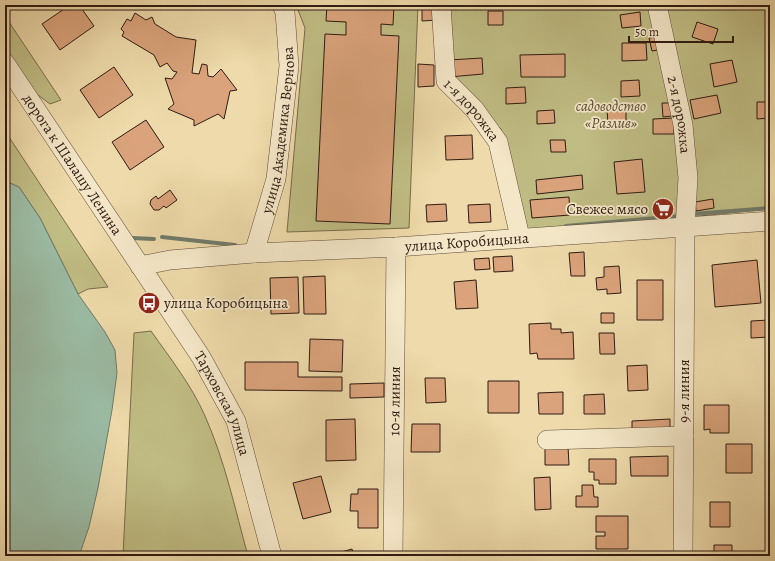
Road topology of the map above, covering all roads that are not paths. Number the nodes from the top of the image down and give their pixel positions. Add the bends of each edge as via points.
1 (282, 5) edge
2 (441, 5) edge
3 (657, 5) edge
4 (5, 63) edge
5 (770, 221) edge
6 (684, 226) junction
7 (520, 238) junction
8 (396, 246) junction
9 (254, 253) junction
10 (140, 266) junction
11 (684, 436) junction
12 (547, 440) dead end
13 (272, 556) edge
14 (393, 556) edge
15 (683, 556) edge

1 - 9 street, улица Академика Вернова via 285,12 289,66 276,179
2 - 7 street, 1-я дорожка via 446,81 475,110 498,142
3 - 6 street, 2-я дорожка via 683,125 688,178
4 - 10 street, дорога к Шалашу Ленина
5 - 6 street, улица Коробицына
6 - 7 street, улица Коробицына
6 - 11 street, 9-я линия
7 - 8 street, улица Коробицына
8 - 9 street, улица Коробицына
8 - 14 street, 10-я линия
9 - 10 street, улица Коробицына via 170,260
10 - 13 street, Тарховская улица via 201,357 236,421
11 - 12 street
11 - 15 street, 9-я линия

